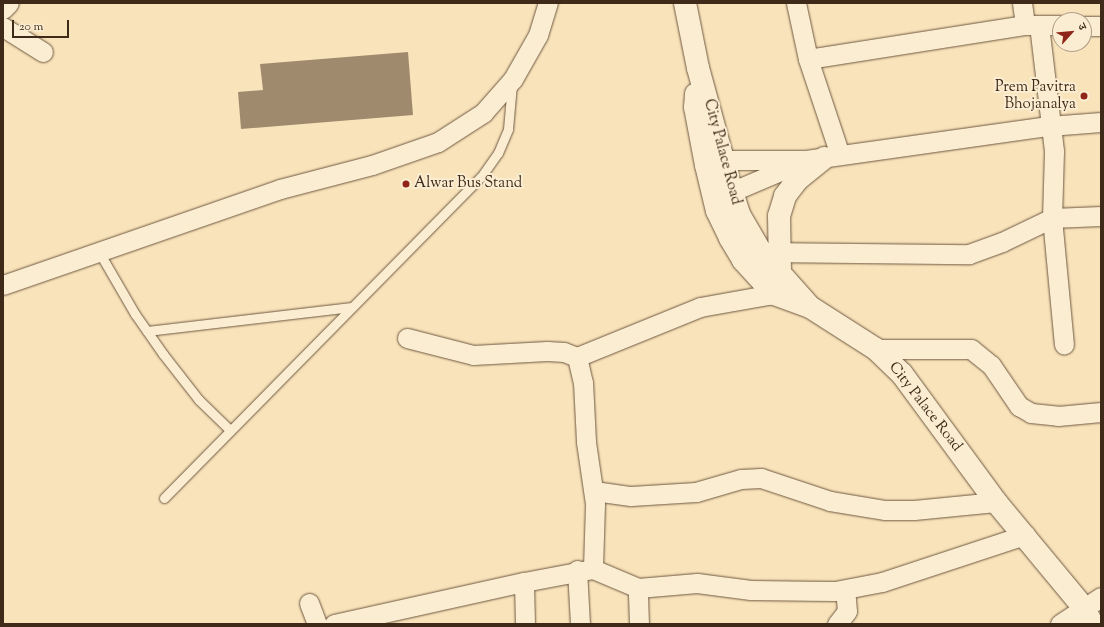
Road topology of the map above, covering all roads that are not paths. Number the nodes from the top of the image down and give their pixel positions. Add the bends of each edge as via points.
1 (9, 3) edge
2 (548, 3) edge
3 (685, 3) edge
4 (796, 3) edge
5 (1022, 3) edge
6 (3, 9) edge
7 (1032, 25) junction
8 (1052, 26) edge
9 (3, 27) edge
10 (43, 52) dead end
11 (808, 60) junction
12 (513, 79) junction
13 (1101, 122) edge
14 (1049, 126) junction
15 (823, 158) junction
16 (714, 163) junction
17 (723, 196) junction
18 (1101, 216) edge
19 (1052, 218) junction
20 (98, 252) junction
21 (777, 271) junction
22 (3, 285) edge
23 (352, 307) junction
24 (147, 331) junction
25 (407, 338) dead end
26 (1064, 344) dead end
27 (876, 349) junction
28 (577, 357) junction
29 (1101, 412) edge
30 (230, 430) junction
31 (594, 492) junction
32 (164, 498) dead end
33 (996, 502) junction
34 (1025, 535) junction
35 (585, 569) junction
36 (524, 582) junction
37 (638, 588) junction
38 (845, 590) junction
39 (309, 604) dead end
40 (1092, 610) edge
41 (317, 624) edge
42 (334, 624) edge
43 (525, 624) edge
44 (580, 624) edge
45 (639, 624) edge
46 (838, 624) edge
47 (1060, 624) edge

1 - 6 street
2 - 12 street via 538,36
3 - 16 street, City Palace Road
4 - 11 street
5 - 7 street
7 - 8 street
7 - 11 street
7 - 14 street
9 - 10 street
11 - 15 street
12 - 20 street via 483,112 455,132 422,150 372,166 280,189
12 - 23 lane via 508,129 498,153 482,177
13 - 14 street
14 - 15 street
14 - 19 street via 1054,152
15 - 16 street
15 - 17 street
15 - 21 street via 797,180 785,196 779,216
16 - 17 street, City Palace Road
17 - 21 street, City Palace Road via 740,216
17 - 21 street via 730,238 743,260
18 - 19 street
19 - 21 street via 1002,242 969,254
19 - 26 street
20 - 22 street
20 - 24 lane
21 - 27 street, City Palace Road via 810,307
21 - 28 street via 700,307
23 - 24 lane
23 - 30 lane
24 - 30 lane via 199,400
25 - 28 street via 473,355 547,351 564,352
27 - 29 street via 971,349 991,364 1019,406 1031,413 1058,416
27 - 33 street, City Palace Road via 927,406
28 - 31 street via 583,382 586,442
30 - 32 lane
31 - 33 street via 632,496 696,492 741,479 761,478 836,502 885,510 914,510
31 - 35 street
33 - 34 street, City Palace Road
34 - 38 street via 882,582
34 - 40 street, City Palace Road
35 - 36 street
35 - 37 street
35 - 44 street
36 - 42 street
36 - 43 street
37 - 38 street via 697,583 788,592
37 - 45 street
38 - 46 street via 847,611
39 - 41 street
40 - 47 street

